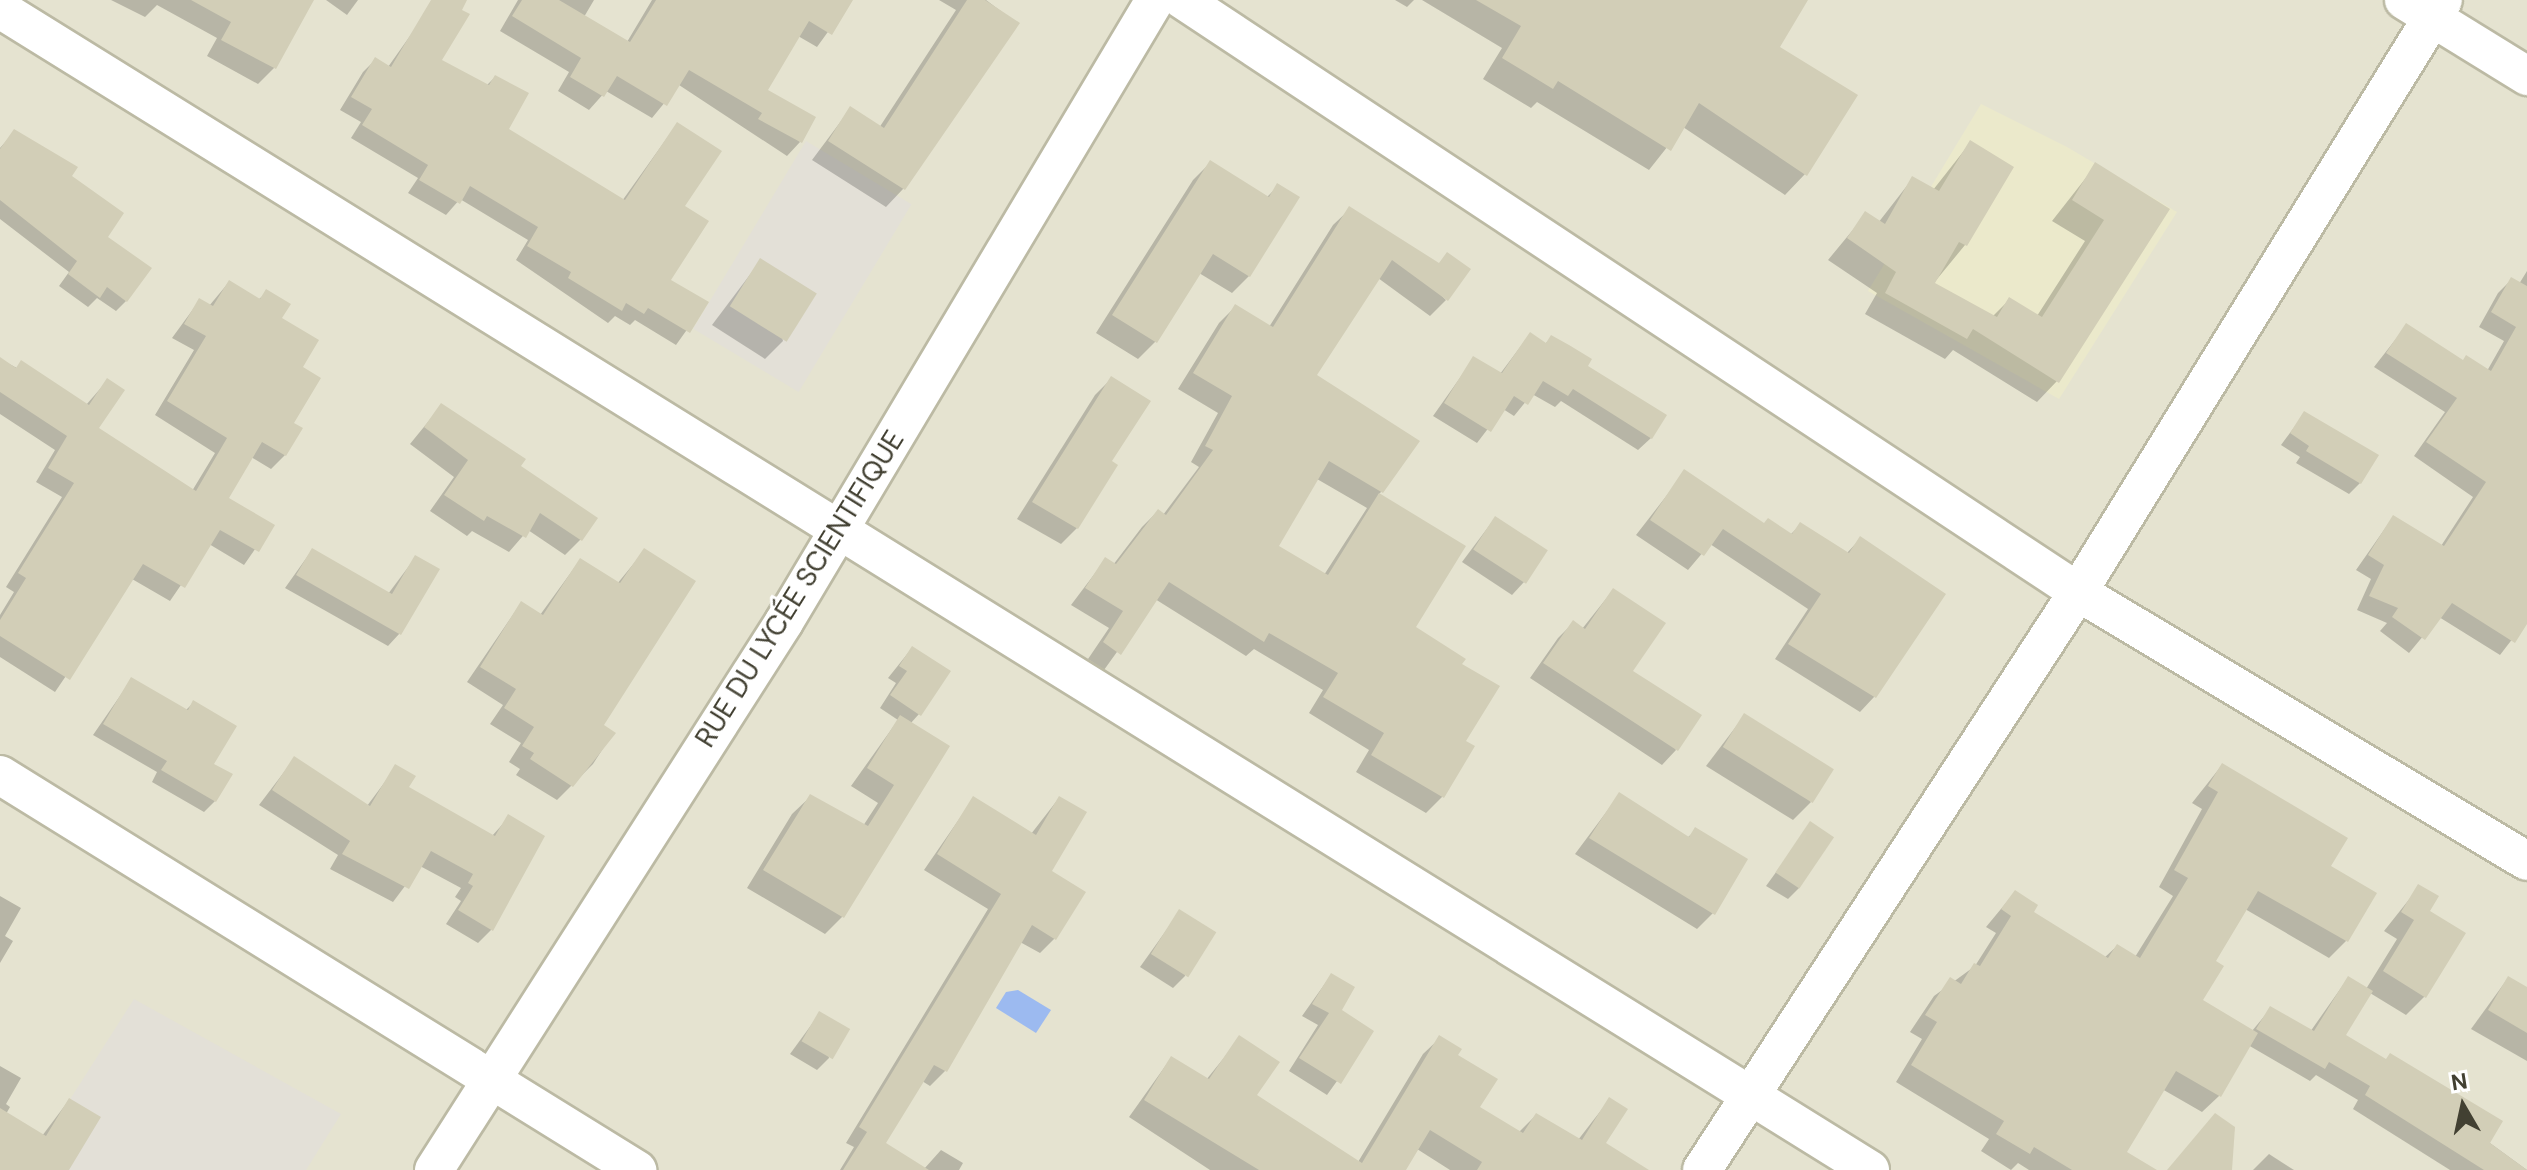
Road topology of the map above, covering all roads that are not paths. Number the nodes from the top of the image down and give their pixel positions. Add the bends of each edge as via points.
1 (1155, 0) edge
2 (1183, 0) edge
3 (2426, 6) edge
4 (0, 9) edge
5 (2527, 76) edge
6 (837, 532) junction
7 (2078, 592) junction
8 (0, 775) edge
9 (2527, 861) edge
10 (491, 1077) junction
11 (1749, 1095) junction
12 (434, 1170) edge
13 (637, 1170) edge
14 (1702, 1170) edge
15 (1870, 1170) edge

1 - 6 street, RUE DU LYCÉE SCIENTIFIQUE
2 - 7 street
3 - 5 street
3 - 7 street
4 - 6 street
6 - 10 street, RUE DU LYCÉE SCIENTIFIQUE
6 - 11 street
7 - 9 street
7 - 11 street
8 - 10 street
10 - 12 street, RUE DU LYCÉE SCIENTIFIQUE
10 - 13 street
11 - 14 street
11 - 15 street

